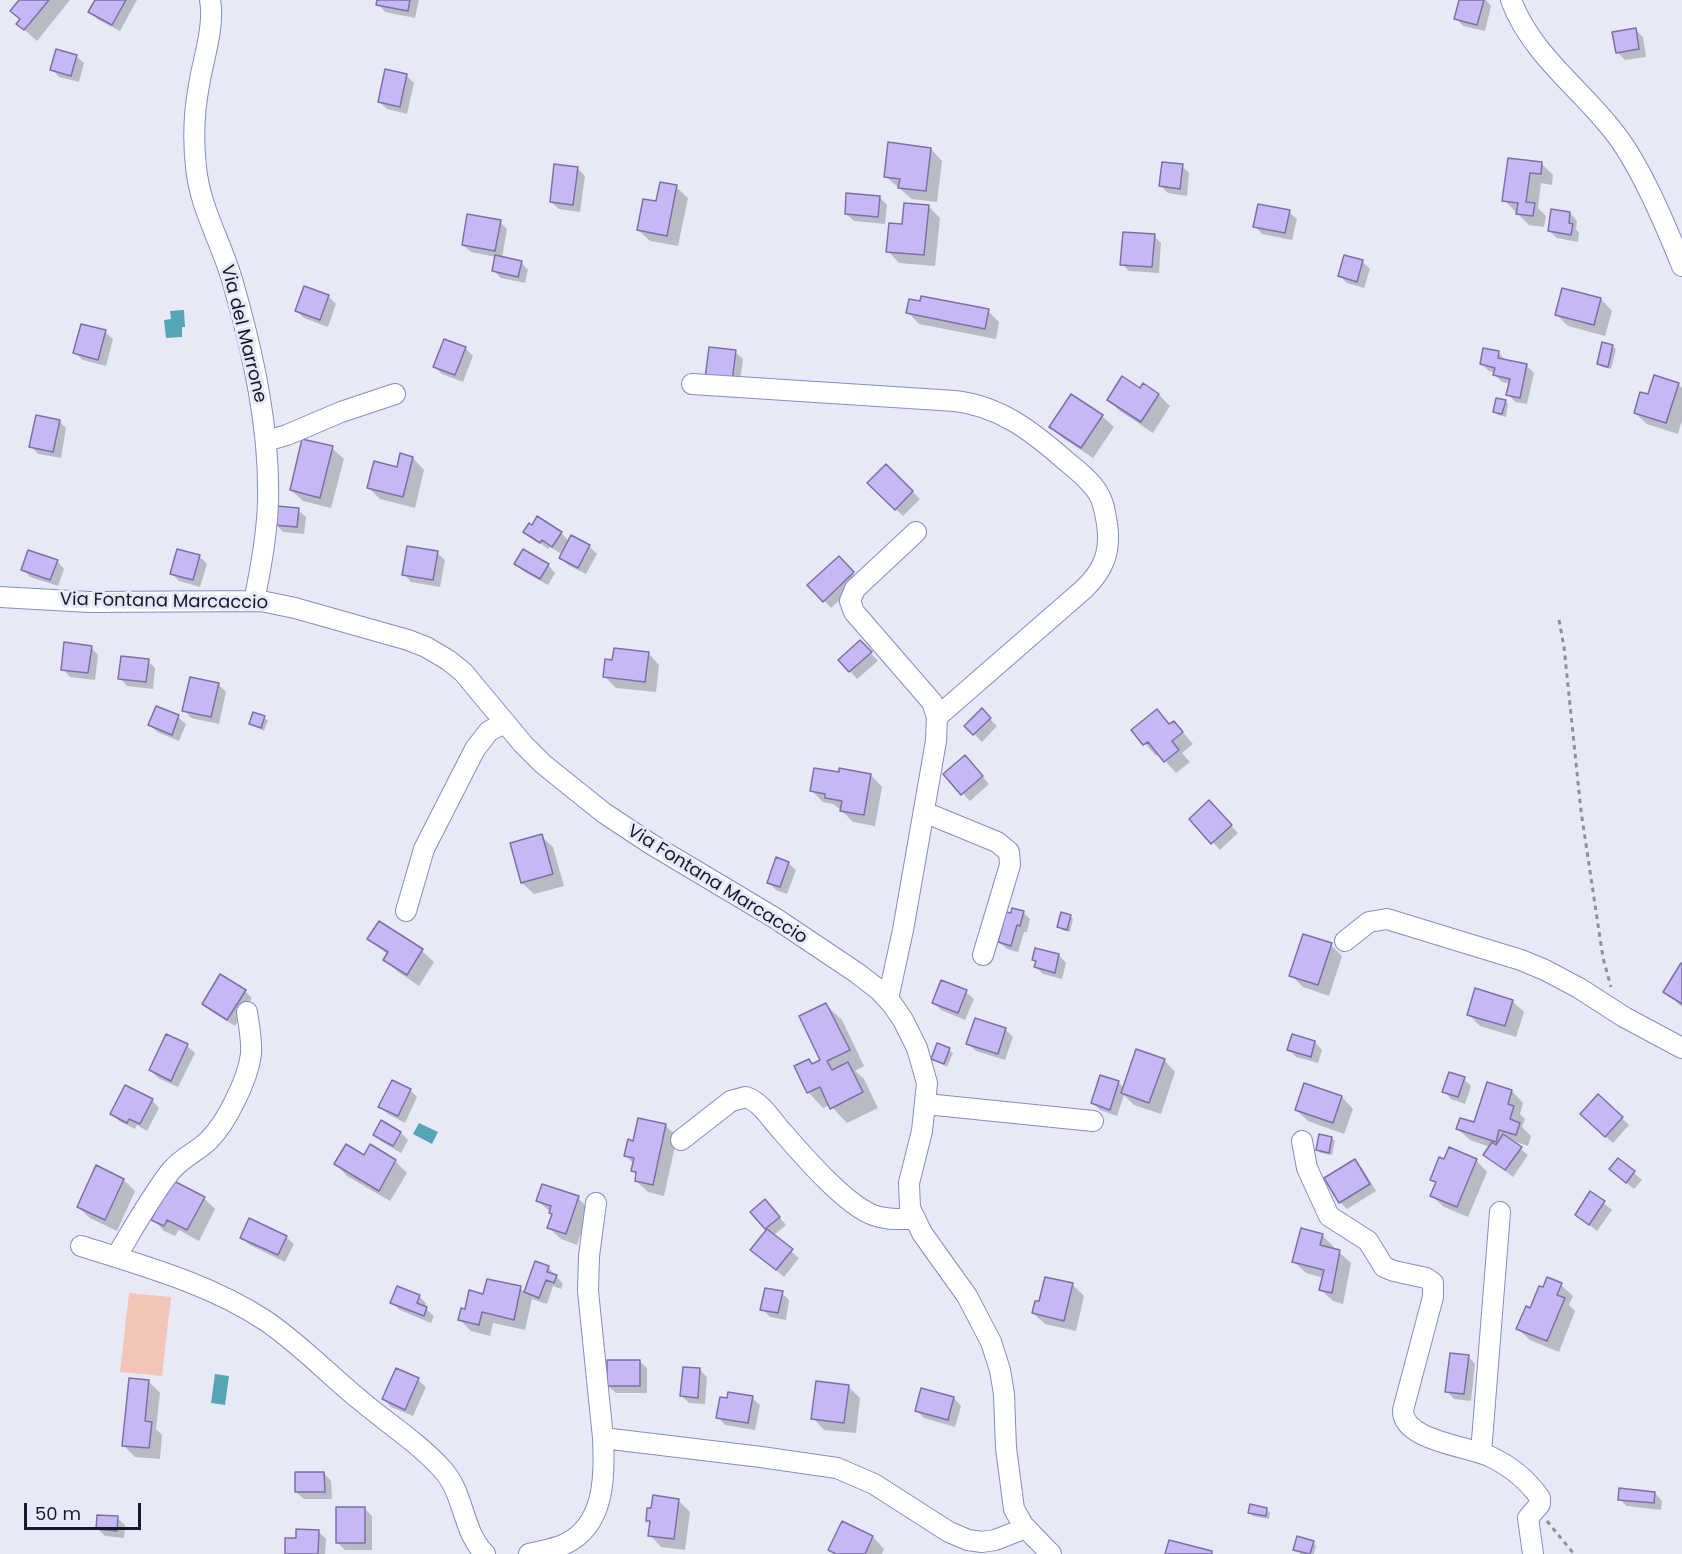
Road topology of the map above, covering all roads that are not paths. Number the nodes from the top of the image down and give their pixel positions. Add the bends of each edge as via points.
1 (210, 0) edge
2 (1511, 0) edge
3 (1682, 266) edge
4 (692, 384) dead end
5 (395, 394) dead end
6 (266, 441) junction
7 (916, 532) dead end
8 (0, 597) edge
9 (254, 601) junction
10 (937, 717) junction
11 (505, 723) junction
12 (924, 812) junction
13 (406, 911) dead end
14 (1345, 941) dead end
15 (983, 955) dead end
16 (888, 999) junction
17 (247, 1012) dead end
18 (1682, 1048) edge
19 (926, 1104) junction
20 (1094, 1121) dead end
21 (681, 1140) dead end
22 (1302, 1141) dead end
23 (596, 1203) dead end
24 (1500, 1212) dead end
25 (914, 1219) junction
26 (81, 1246) dead end
27 (116, 1257) junction
28 (603, 1438) junction
29 (1482, 1453) junction
30 (1026, 1528) junction
31 (485, 1554) edge
32 (529, 1554) edge
33 (1051, 1554) edge
34 (1533, 1554) edge

1 - 6 street, Via del Marrone via 195,113 197,173 205,212 237,298
2 - 3 street via 1533,42 1627,150
4 - 10 street via 979,404 1031,432 1093,486 1102,501 1109,536 1107,555 1099,573
5 - 6 street
6 - 9 street, Via del Marrone via 268,512
7 - 10 street via 855,589 850,605 932,702
8 - 9 street, Via Fontana Marcaccio via 102,603
9 - 11 street, Via Fontana Marcaccio via 295,608 426,647 468,677
10 - 12 street
11 - 13 street via 489,731 475,748 420,858
11 - 16 street, Via Fontana Marcaccio via 543,764 614,820 775,918 864,978
12 - 15 street via 998,842 1009,852 1010,865
12 - 16 street
14 - 18 street via 1369,922 1387,919 1515,958 1557,975
16 - 19 street, Via Fontana Marcaccio via 920,1056 927,1083
17 - 27 street via 250,1059 223,1122 209,1140 169,1174
19 - 20 street
19 - 25 street, Via Fontana Marcaccio via 909,1183
21 - 25 street via 731,1101 746,1097 759,1104 803,1155 855,1204 882,1218
22 - 29 street via 1307,1168 1329,1216 1368,1241 1384,1267 1433,1283 1434,1297 1403,1410 1405,1421 1424,1435
23 - 28 street via 588,1291
24 - 29 street
25 - 30 street, Via Fontana Marcaccio via 963,1289 994,1350 1004,1394 1011,1499
26 - 27 street
27 - 31 street via 195,1285 248,1311 288,1338 443,1470 460,1499 474,1540
28 - 30 street via 837,1468 874,1484 968,1540 989,1541
28 - 32 street via 604,1482 590,1521 569,1542
29 - 34 street via 1503,1463 1540,1498 1528,1518
30 - 33 street, Via Fontana Marcaccio

